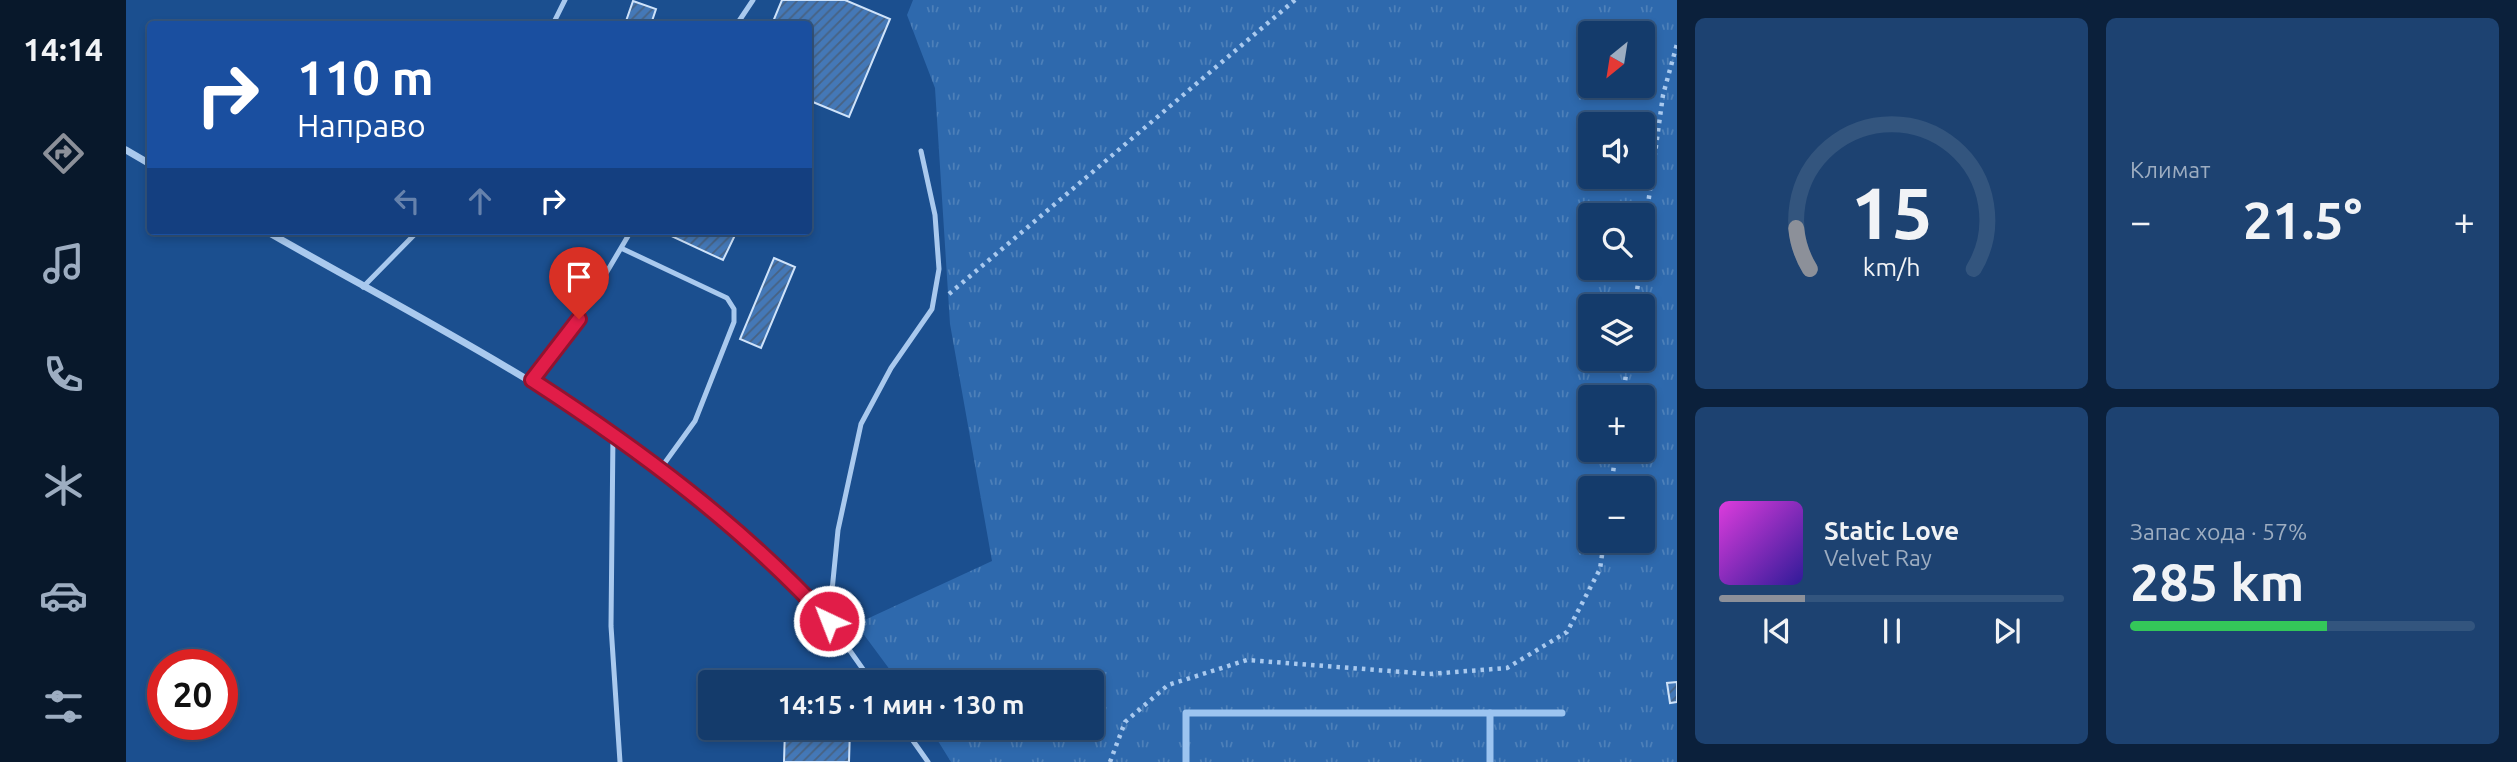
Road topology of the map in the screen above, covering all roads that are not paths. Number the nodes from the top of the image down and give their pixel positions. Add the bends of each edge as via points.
1 (565, 0) edge
2 (753, 0) edge
3 (554, 21) edge
4 (739, 21) edge
5 (126, 150) edge
6 (921, 151) dead end
7 (147, 162) edge
8 (273, 235) edge
9 (414, 235) edge
10 (629, 235) edge
11 (623, 249) junction
12 (363, 287) junction
13 (532, 380) junction
14 (612, 433) junction
15 (661, 468) junction
16 (700, 500) joint
17 (829, 621) junction
18 (864, 670) edge
19 (912, 740) edge
20 (620, 762) edge
21 (928, 762) edge

1 - 3 lane
2 - 4 lane
5 - 7 street
6 - 17 lane via 935,215 939,269 932,309 891,368 861,424 838,530
8 - 12 street
9 - 12 lane
10 - 11 lane
11 - 13 lane via 579,319
11 - 15 lane via 727,298 734,309 734,322 695,421
12 - 13 street
13 - 14 street
14 - 15 street
14 - 20 lane via 611,626
15 - 16 street
16 - 17 lane via 789,578
17 - 18 lane
19 - 21 lane

